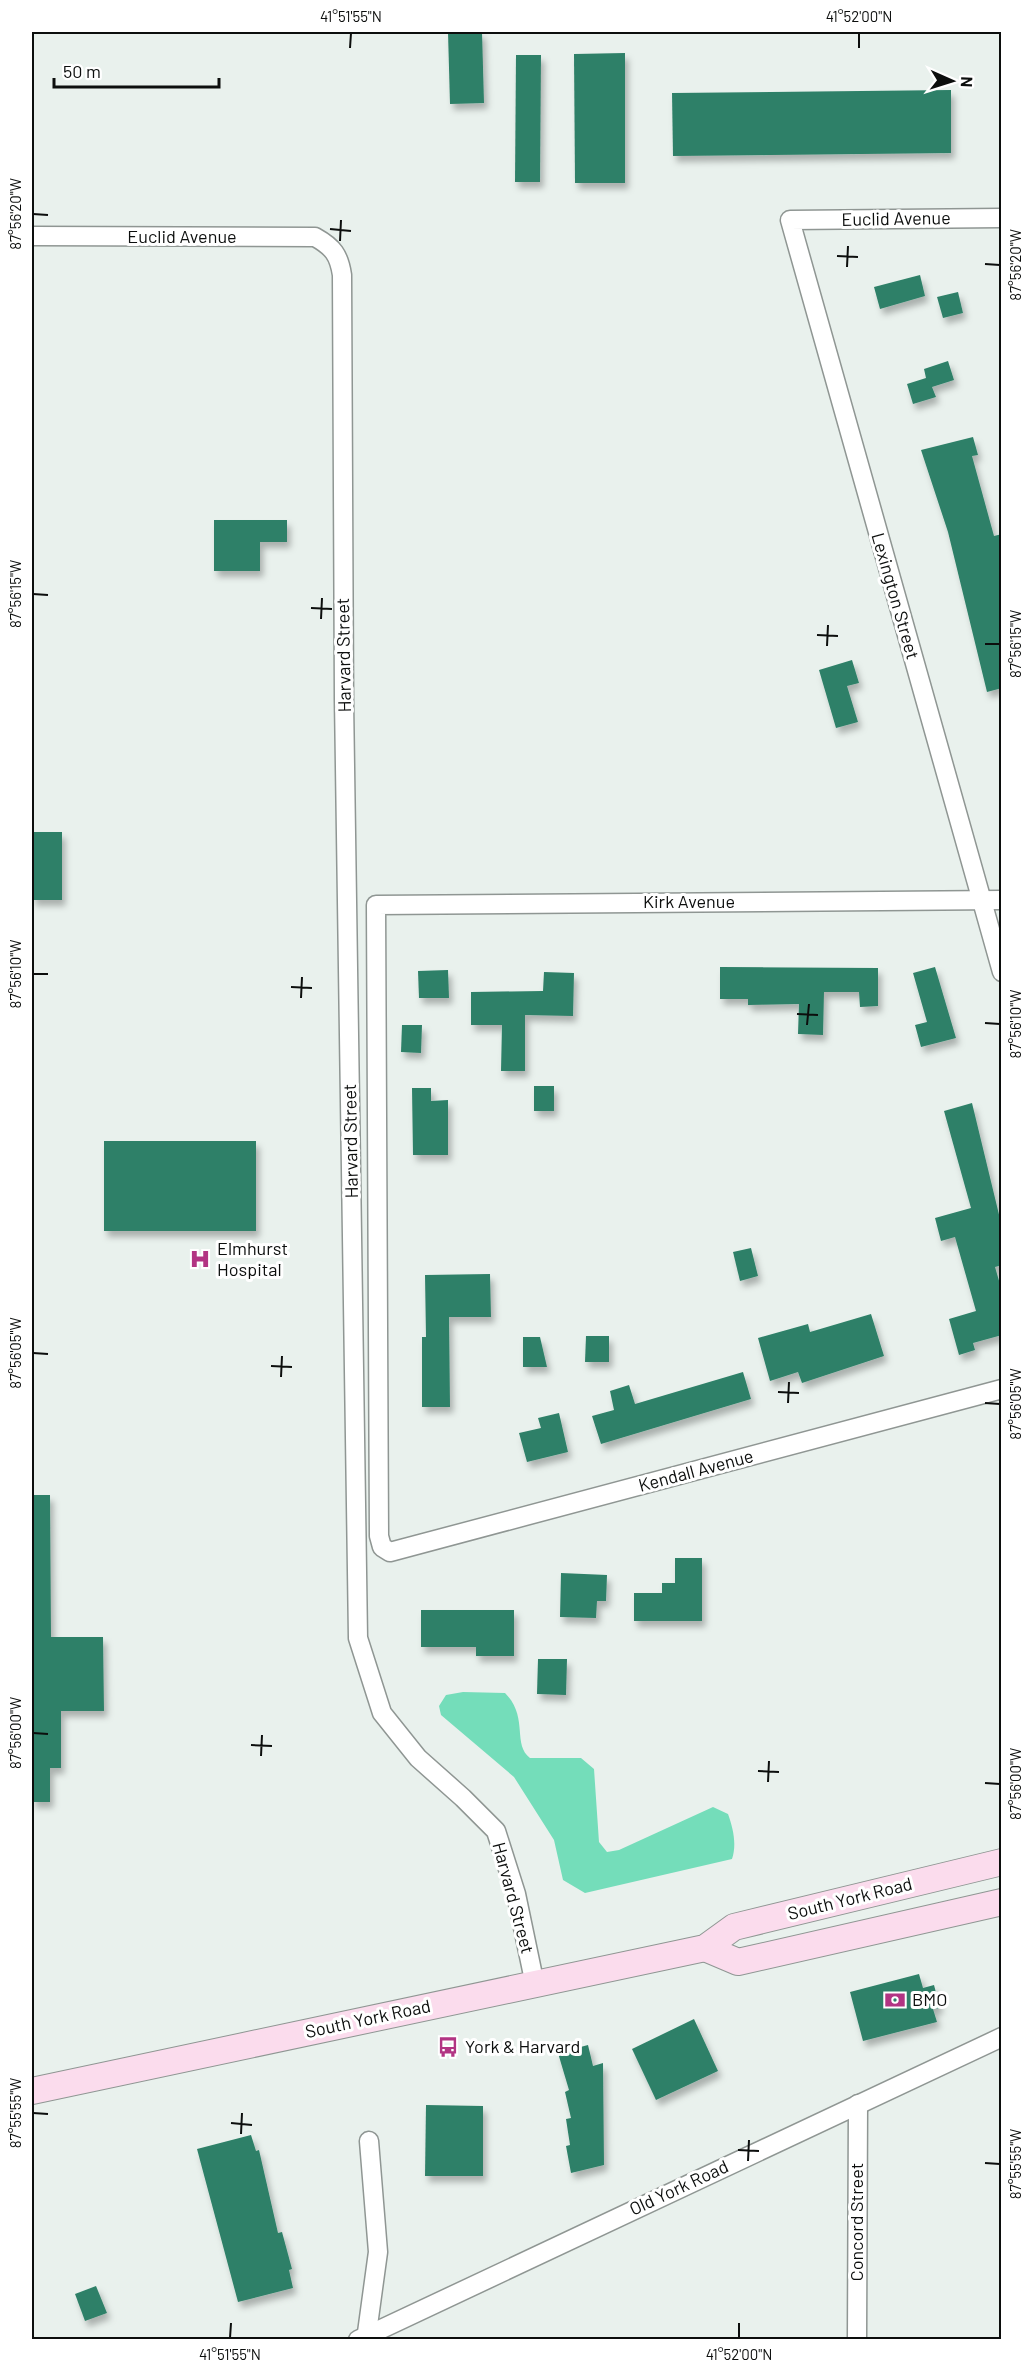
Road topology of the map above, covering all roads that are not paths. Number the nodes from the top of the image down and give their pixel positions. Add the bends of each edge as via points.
1 (1002, 218) edge
2 (790, 220) joint
3 (32, 236) edge
4 (330, 245) joint
5 (981, 900) junction
6 (1002, 900) edge
7 (375, 905) joint
8 (1002, 972) edge
9 (1002, 1389) edge
10 (390, 1552) joint
11 (1002, 1862) edge
12 (1002, 1902) edge
13 (705, 1948) junction
14 (535, 1985) junction
15 (1002, 2037) edge
16 (32, 2091) edge
17 (858, 2104) junction
18 (369, 2141) dead end
19 (364, 2338) edge
20 (856, 2340) edge

1 - 2 street, Euclid Avenue
2 - 5 street, Lexington Street
3 - 4 street, Euclid Avenue via 315,237
4 - 14 street, Harvard Street via 339,257 342,275 358,1638 382,1713 417,1758 496,1831 516,1894
5 - 6 street, Kirk Avenue
5 - 7 street, Kirk Avenue
5 - 8 street, Lexington Street
7 - 10 street, Harvard Street via 379,1536 382,1547
9 - 10 street, Kendall Avenue
11 - 13 main road, South York Road via 734,1927
12 - 13 main road, South York Road via 738,1962
13 - 14 main road, South York Road
14 - 16 main road, South York Road
15 - 17 street, Old York Road
17 - 19 street, Old York Road
17 - 20 street, Concord Street
18 - 19 street via 378,2252

